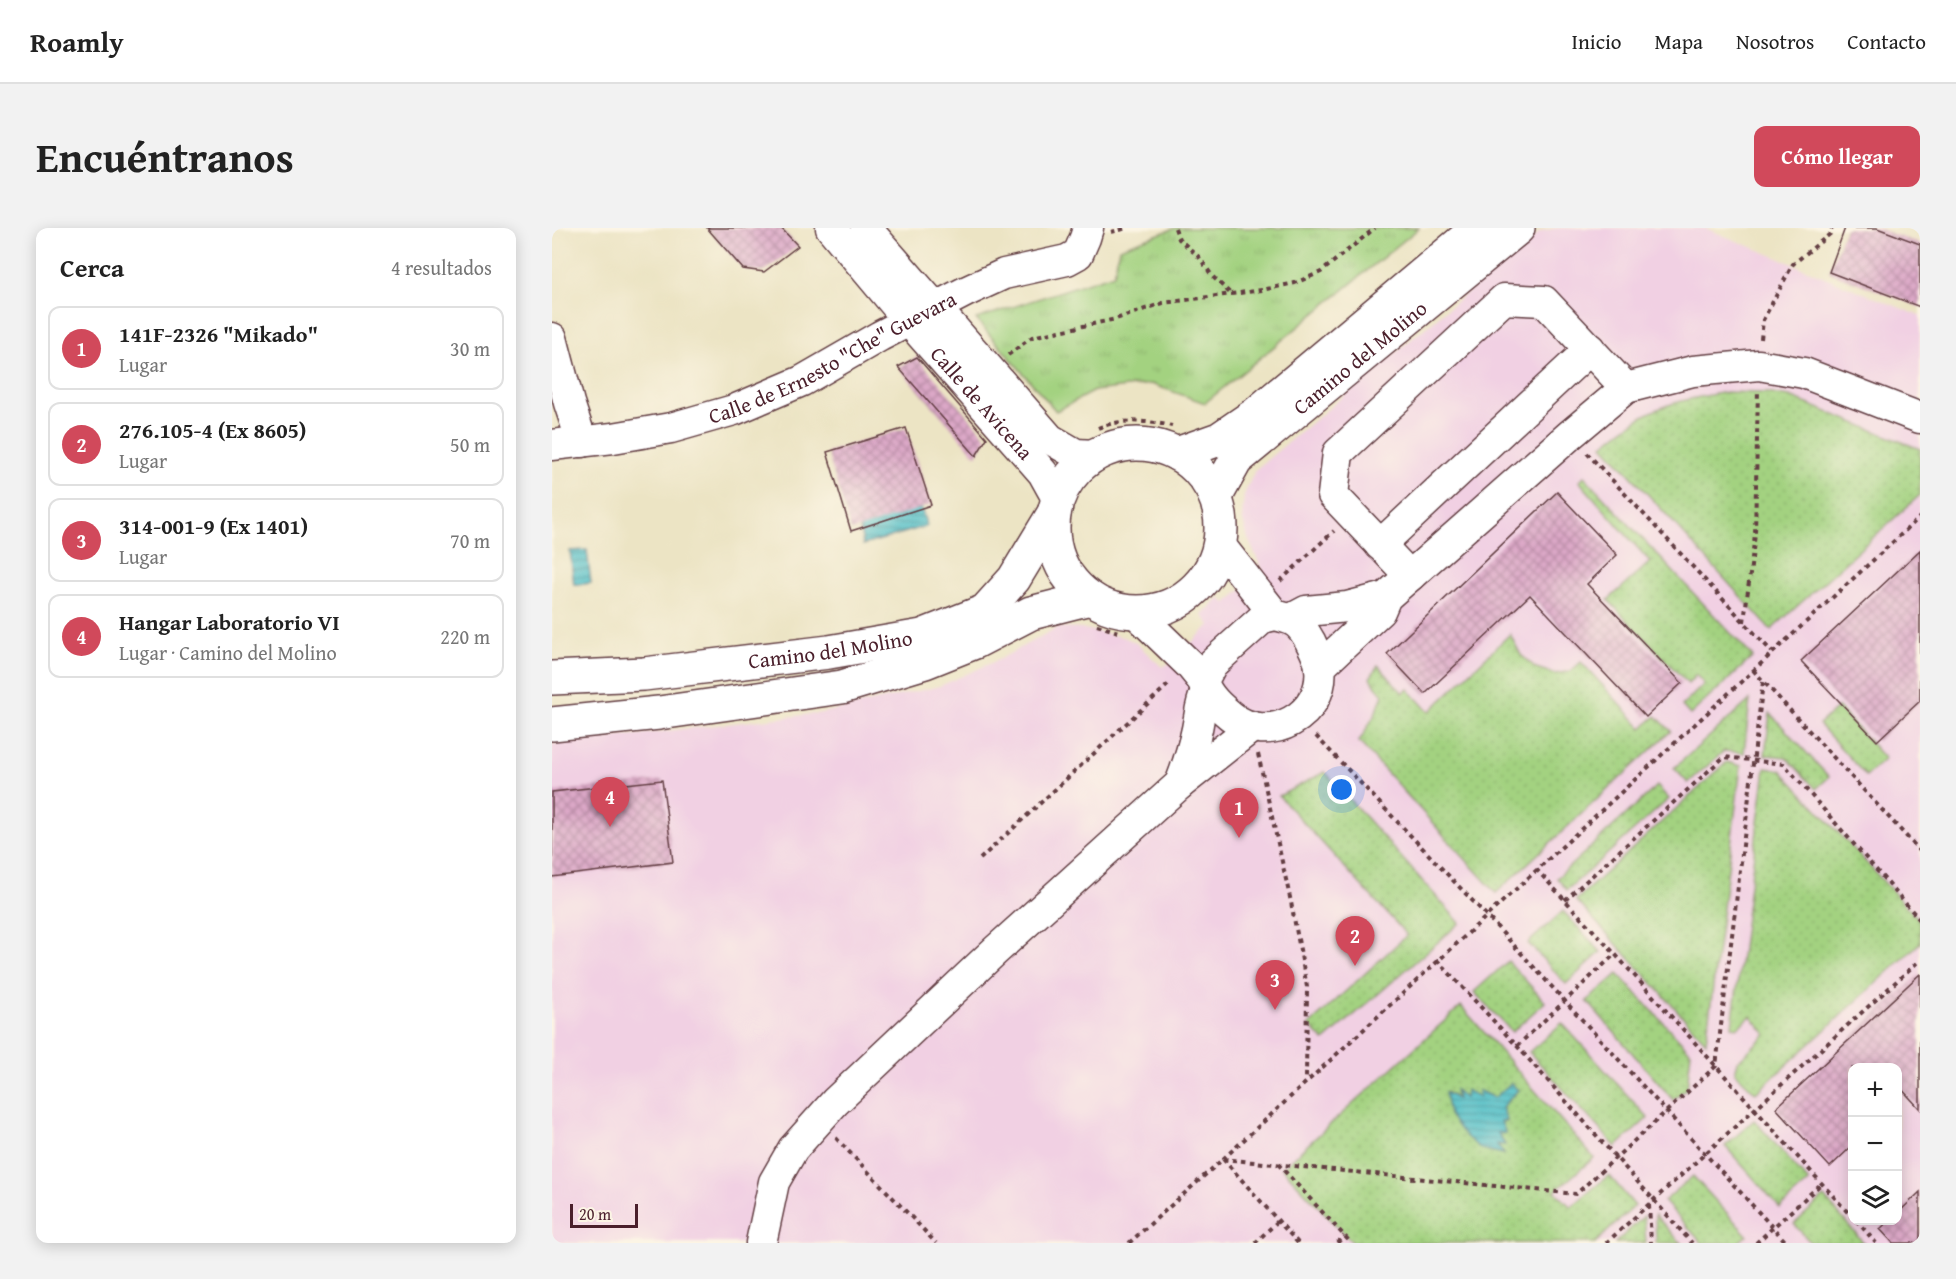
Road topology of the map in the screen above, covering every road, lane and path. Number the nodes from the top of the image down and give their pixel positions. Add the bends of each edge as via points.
1 (831, 228) edge
2 (866, 228) edge
3 (1088, 228) edge
4 (1175, 228) edge
5 (1375, 228) edge
6 (1478, 228) edge
7 (1518, 228) edge
8 (1832, 228) edge
9 (1231, 294) junction
10 (921, 315) junction
11 (552, 338) edge
12 (1590, 349) junction
13 (1759, 365) junction
14 (990, 372) junction
15 (1626, 388) junction
16 (1920, 418) edge
17 (1570, 435) junction
18 (1178, 441) junction
19 (582, 442) junction
20 (552, 445) edge
21 (1080, 452) junction
22 (1215, 496) junction
23 (1056, 506) junction
24 (1351, 516) junction
25 (1920, 517) edge
26 (1220, 545) junction
27 (1380, 545) junction
28 (1410, 576) junction
29 (1386, 597) junction
30 (1090, 598) junction
31 (1276, 611) junction
32 (1135, 612) junction
33 (1744, 622) junction
34 (1772, 652) junction
35 (1320, 668) junction
36 (1753, 670) junction
37 (552, 678) edge
38 (1199, 679) junction
39 (1763, 682) junction
40 (1299, 718) junction
41 (552, 724) edge
42 (1252, 727) junction
43 (1754, 760) junction
44 (1180, 784) junction
45 (1920, 851) edge
46 (980, 859) dead end
47 (1536, 869) junction
48 (1565, 900) junction
49 (1486, 915) junction
50 (1920, 920) edge
51 (1616, 954) junction
52 (1437, 960) junction
53 (1920, 960) edge
54 (1565, 1001) junction
55 (1517, 1046) junction
56 (1716, 1066) junction
57 (1306, 1081) junction
58 (1755, 1109) junction
59 (1665, 1111) junction
60 (819, 1120) junction
61 (1705, 1154) junction
62 (1616, 1157) junction
63 (1223, 1159) junction
64 (1278, 1164) junction
65 (1822, 1184) junction
66 (1653, 1200) junction
67 (1649, 1204) junction
68 (1848, 1213) edge
69 (1278, 1221) junction
70 (1860, 1225) edge
71 (1773, 1228) junction
72 (1344, 1236) junction
73 (760, 1243) edge
74 (936, 1243) edge
75 (1129, 1243) edge
76 (1255, 1243) edge
77 (1298, 1243) edge
78 (1336, 1243) edge
79 (1351, 1243) edge
80 (1606, 1243) edge
81 (1651, 1243) edge
82 (1692, 1243) edge
83 (1756, 1243) edge
84 (1787, 1243) edge
85 (1876, 1243) edge

1 - 10 street, Calle de Avicena
2 - 10 street
3 - 10 street, Calle de Ernesto "Che" Guevara via 1078,254 1067,260 1004,274
4 - 9 path via 1179,240
5 - 9 path via 1321,272 1295,283
6 - 18 main road, Camino del Molino via 1257,413 1219,439
7 - 22 main road, Camino del Molino via 1236,460
8 - 13 path via 1830,234 1793,264 1763,320
9 - 14 path via 1163,303 1116,319 1032,337
10 - 14 street
10 - 19 street, Calle de Ernesto "Che" Guevara via 802,381 734,410 671,428
10 - 23 street, Calle de Avicena via 1043,473
11 - 19 street
12 - 15 street
12 - 24 street via 1544,301 1504,299 1338,453 1333,495
12 - 27 street
13 - 15 street via 1693,371
13 - 16 street via 1804,373
13 - 33 path via 1755,534
14 - 21 street via 1050,439
15 - 17 street
17 - 28 street
17 - 33 path
18 - 21 main road
18 - 21 path via 1134,421 1113,422 1087,433
18 - 22 main road
19 - 20 street, Calle de Ernesto "Che" Guevara
21 - 23 main road via 1079,467
22 - 26 main road via 1220,512
23 - 30 main road via 1054,537 1060,561 1072,582
23 - 37 main road, Camino del Molino via 1014,579 985,610 922,636 829,652 644,674
24 - 27 street
24 - 31 path
25 - 34 path
26 - 31 street
26 - 32 main road via 1208,572 1189,594 1173,604
27 - 28 street
28 - 29 street
29 - 31 street via 1347,607
29 - 35 street via 1380,611
30 - 32 main road via 1112,608
30 - 41 main road, Camino del Molino via 1031,613 925,662 842,687
31 - 35 street via 1301,626
31 - 38 street via 1263,618
32 - 38 street
33 - 34 path
34 - 36 path
35 - 40 street via 1312,704
36 - 39 path
36 - 47 path
38 - 42 street via 1237,721
38 - 44 street via 1197,727
38 - 46 path
39 - 43 path
39 - 45 path
40 - 42 street via 1284,726
40 - 49 path
42 - 44 street
42 - 57 path via 1306,987
43 - 48 path via 1724,757
43 - 50 path via 1784,764
43 - 56 path
44 - 60 street via 987,959
47 - 48 path
47 - 49 path
48 - 51 path
49 - 52 path
49 - 54 path
51 - 54 path
51 - 56 path
52 - 55 path
52 - 57 path
53 - 58 path
54 - 55 path
54 - 59 path
55 - 62 path
56 - 58 path
56 - 59 path
57 - 63 path
58 - 61 path
58 - 65 path
59 - 61 path
59 - 62 path
60 - 73 street via 793,1149 774,1182
60 - 74 path
61 - 66 path
61 - 71 path
62 - 64 path via 1576,1194
62 - 66 path
63 - 64 path
63 - 69 path
63 - 75 path
64 - 72 path
65 - 68 path
65 - 71 path
66 - 67 path
66 - 82 path
67 - 80 path
67 - 81 path
69 - 76 path
69 - 77 path
70 - 85 path
71 - 83 path
71 - 84 path
72 - 78 path
72 - 79 path

